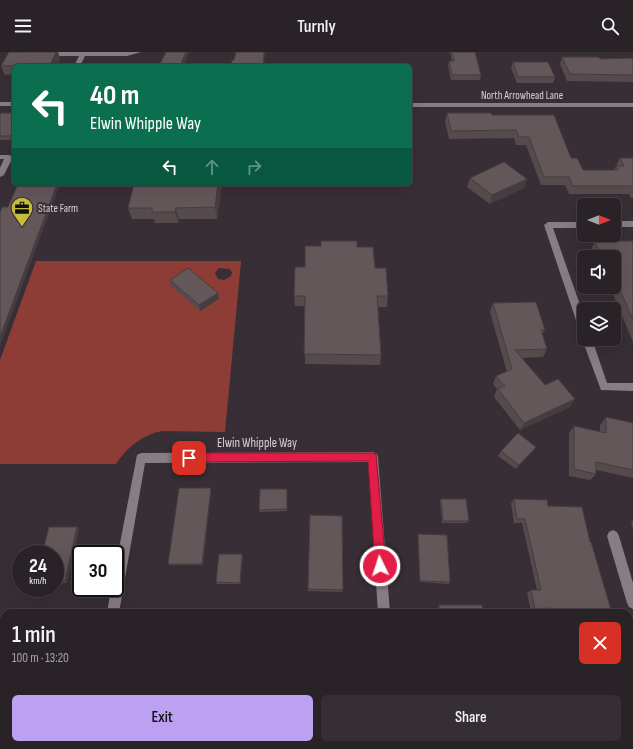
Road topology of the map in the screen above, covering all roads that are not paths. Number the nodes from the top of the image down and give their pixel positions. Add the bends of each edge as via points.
1 (35, 52) edge
2 (138, 52) edge
3 (83, 54) junction
4 (78, 64) edge
5 (0, 104) edge
6 (12, 104) edge
7 (412, 105) edge
8 (631, 105) edge
9 (633, 112) edge
10 (0, 157) edge
11 (0, 175) edge
12 (621, 224) edge
13 (633, 224) edge
14 (577, 225) edge
15 (577, 310) edge
16 (589, 346) edge
17 (633, 387) edge
18 (613, 536) dead end
19 (633, 602) edge
20 (114, 609) edge
21 (384, 609) edge

1 - 3 street
2 - 3 street
3 - 4 street
5 - 6 street
7 - 8 street, North Arrowhead Lane
8 - 9 street
10 - 11 street via 9,157
12 - 13 street
14 - 15 street via 548,225
16 - 17 street via 604,387
18 - 19 street
20 - 21 street, Elwin Whipple Way via 141,458 373,457

